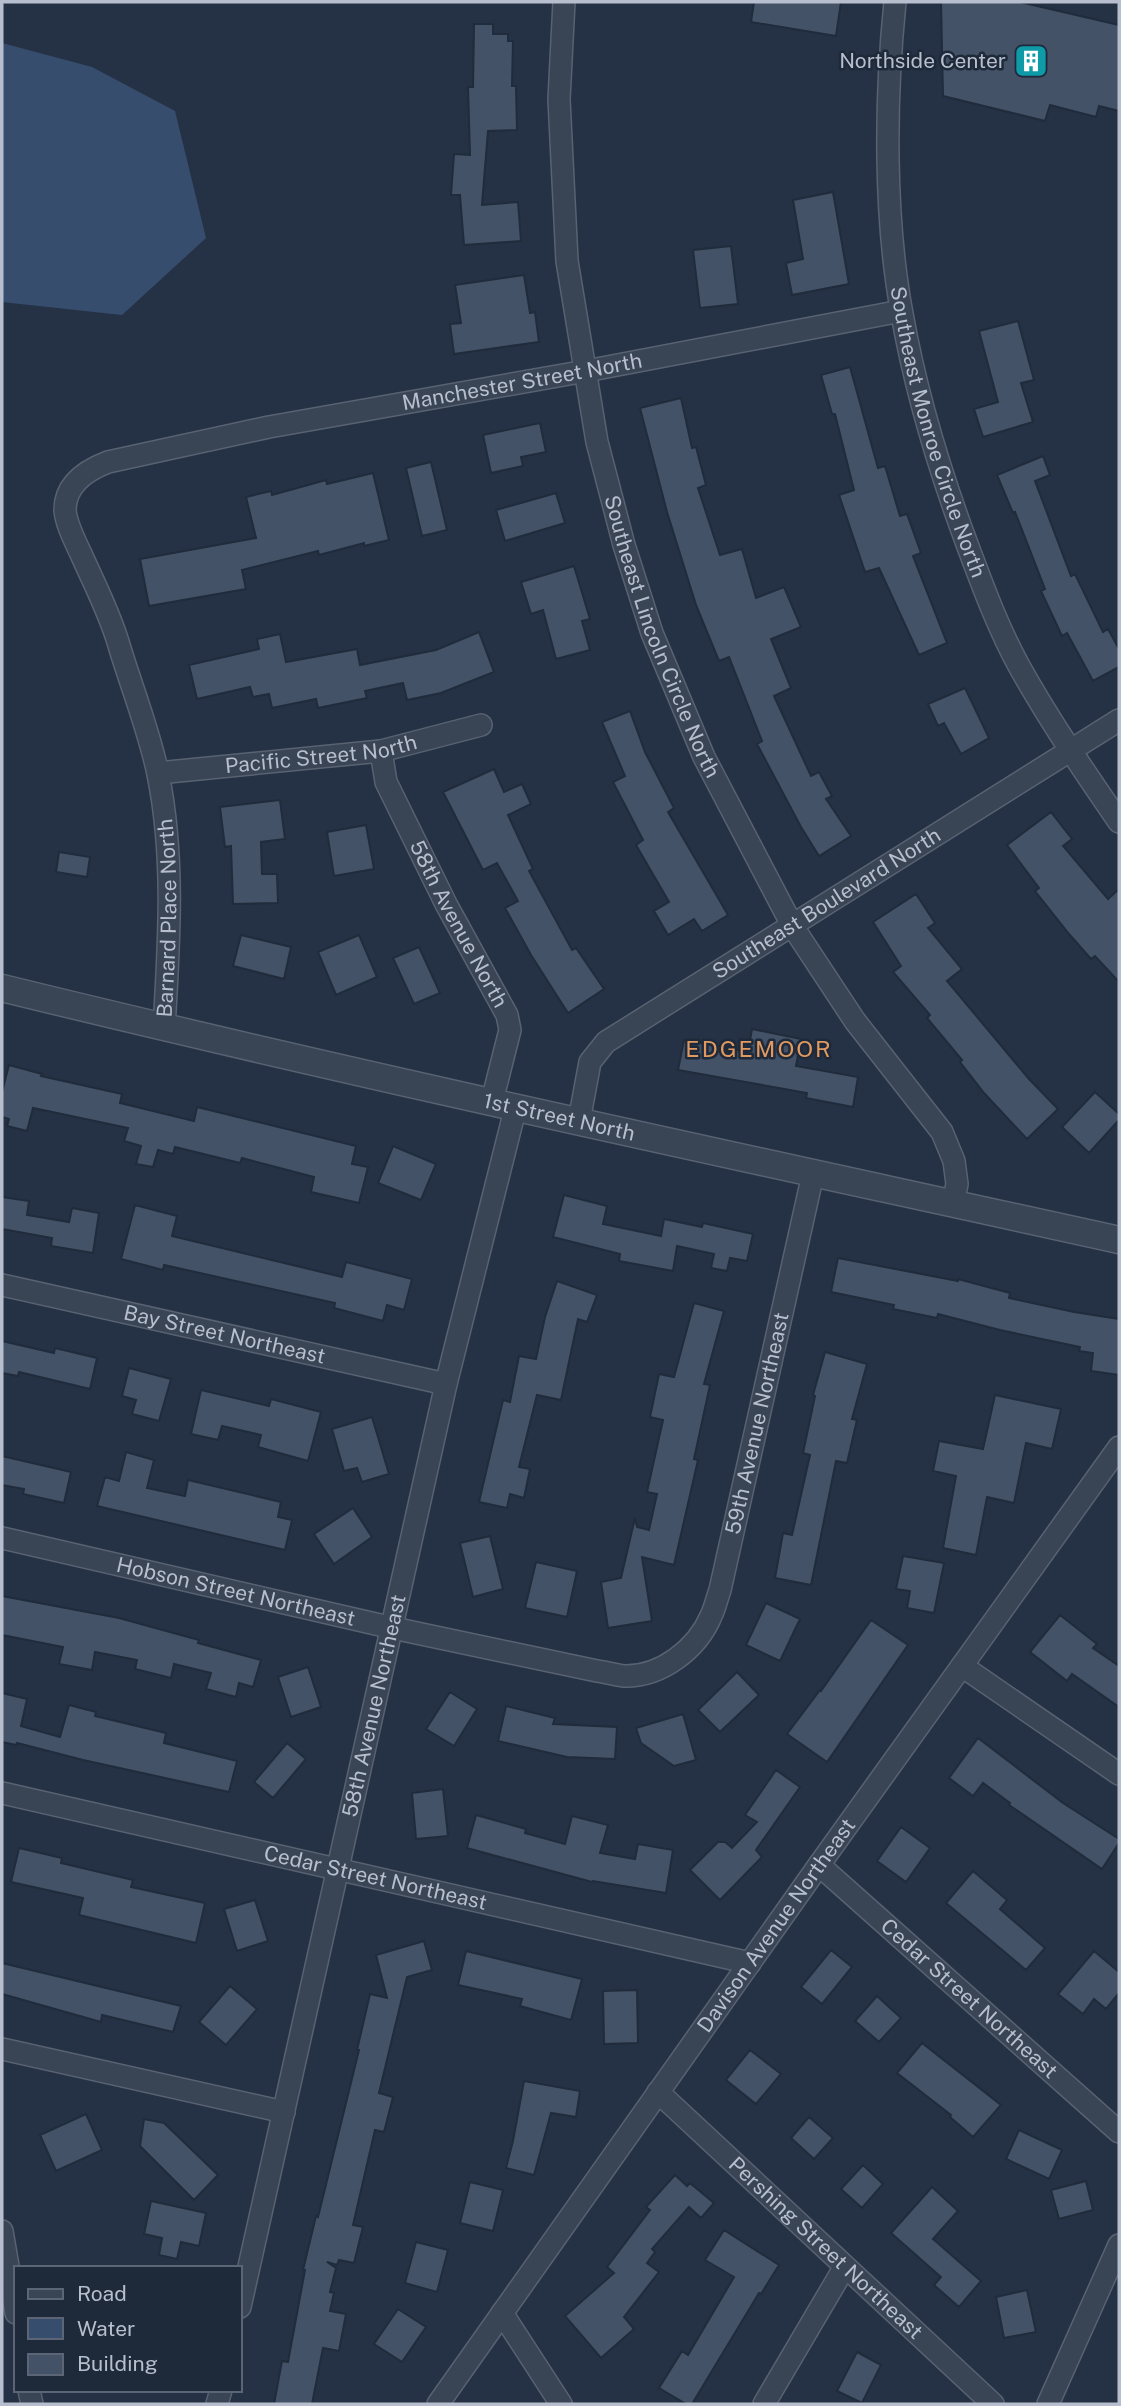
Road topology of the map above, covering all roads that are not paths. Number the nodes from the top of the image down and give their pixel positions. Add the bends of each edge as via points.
1 (564, 2) edge
2 (895, 2) edge
3 (901, 311) junction
4 (586, 371) junction
5 (143, 455) joint
6 (1119, 720) edge
7 (481, 725) dead end
8 (1070, 750) junction
9 (381, 751) junction
10 (158, 773) junction
11 (1119, 822) edge
12 (793, 927) junction
13 (2, 988) edge
14 (164, 1028) junction
15 (504, 1104) junction
16 (579, 1121) junction
17 (813, 1174) junction
18 (953, 1204) junction
19 (1119, 1240) edge
20 (2, 1285) edge
21 (446, 1384) junction
22 (1119, 1447) edge
23 (2, 1538) edge
24 (393, 1628) junction
25 (674, 1661) joint
26 (962, 1666) junction
27 (1119, 1774) edge
28 (2, 1793) edge
29 (819, 1865) junction
30 (338, 1870) junction
31 (750, 1963) junction
32 (2, 2049) edge
33 (658, 2092) junction
34 (285, 2112) junction
35 (1119, 2132) edge
36 (2, 2231) edge
37 (1119, 2245) edge
38 (844, 2268) junction
39 (242, 2298) edge
40 (14, 2301) edge
41 (502, 2313) junction
42 (438, 2404) edge
43 (561, 2404) edge
44 (764, 2404) edge
45 (993, 2404) edge
46 (1048, 2404) edge

1 - 4 street, Southeast Lincoln Circle North via 559,99 563,193 568,261
2 - 3 street, Southeast Monroe Circle North via 889,184
3 - 4 street, Manchester Street North
3 - 8 street, Southeast Monroe Circle North via 949,498 1017,664
4 - 5 street, Manchester Street North via 268,427
4 - 12 street, Southeast Lincoln Circle North via 597,442 652,633 704,757
5 - 10 street, Barnard Place North via 91,469 75,481 65,511 115,633
6 - 8 street, Southeast Boulevard North
7 - 9 street, Pacific Street North
8 - 11 street, Southeast Monroe Circle North
8 - 12 street, Southeast Boulevard North
9 - 10 street, Pacific Street North
9 - 15 street, 58th Avenue North via 386,782 501,1004 510,1030
10 - 14 street, Barnard Place North via 169,863
12 - 16 street, Southeast Boulevard North via 606,1042 590,1062
12 - 18 street, Southeast Lincoln Circle North via 855,1021 942,1132 954,1161 957,1184
13 - 14 street, 1st Street North
14 - 15 street, 1st Street North
15 - 16 street, 1st Street North
15 - 21 street, 58th Avenue Northeast
16 - 17 street, 1st Street North
17 - 18 street, 1st Street North
17 - 25 street, 59th Avenue Northeast via 720,1590 711,1618
18 - 19 street, 1st Street North
20 - 21 street, Bay Street Northeast
21 - 24 street, 58th Avenue Northeast
22 - 26 street, Davison Avenue Northeast
23 - 24 street, Hobson Street Northeast
24 - 25 street, Hobson Street Northeast via 625,1676
24 - 30 street, 58th Avenue Northeast
26 - 27 street
26 - 29 street, Davison Avenue Northeast
28 - 30 street, Cedar Street Northeast
29 - 31 street, Davison Avenue Northeast
29 - 35 street, Cedar Street Northeast
30 - 31 street, Cedar Street Northeast
30 - 34 street, 58th Avenue Northeast
31 - 33 street, Davison Avenue Northeast
32 - 34 street
33 - 38 street, Pershing Street Northeast
33 - 41 street, Davison Avenue Northeast
34 - 39 street, 58th Avenue Northeast
36 - 40 street
37 - 46 street
38 - 44 street
38 - 45 street, Pershing Street Northeast
41 - 42 street, Davison Avenue Northeast
41 - 43 street

